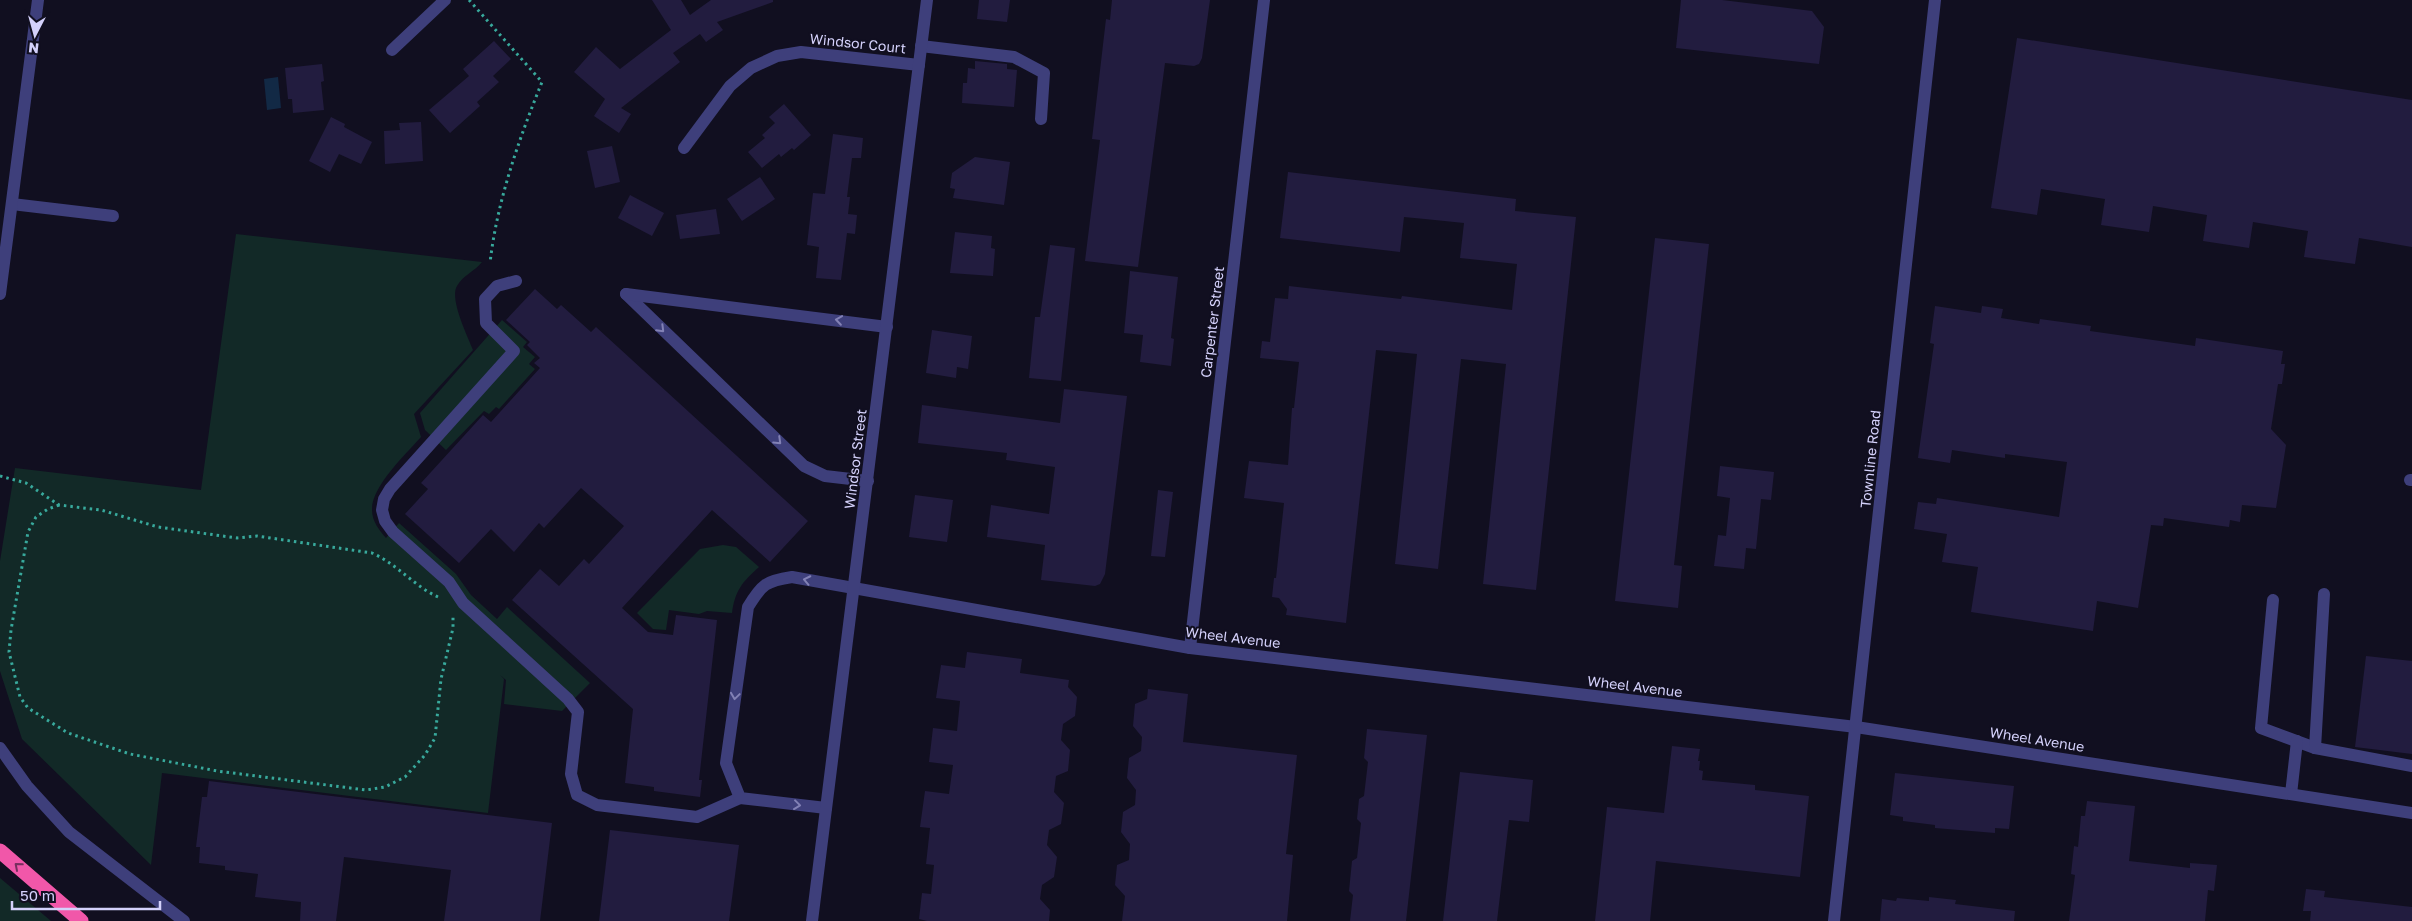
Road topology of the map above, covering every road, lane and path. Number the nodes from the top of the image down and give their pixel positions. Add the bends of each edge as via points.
1 (38, 0) edge
2 (445, 0) edge
3 (469, 0) edge
4 (927, 0) edge
5 (1264, 0) edge
6 (1935, 0) edge
7 (921, 46) junction
8 (392, 50) dead end
9 (919, 65) junction
10 (1041, 119) dead end
11 (684, 148) dead end
12 (12, 204) junction
13 (113, 216) dead end
14 (490, 263) dead end
15 (516, 281) dead end
16 (0, 294) edge
17 (887, 327) junction
18 (0, 476) edge
19 (868, 481) junction
20 (59, 504) junction
21 (854, 589) junction
22 (2324, 594) dead end
23 (442, 598) dead end
24 (2273, 600) dead end
25 (452, 611) dead end
26 (1190, 648) junction
27 (1856, 727) junction
28 (2297, 741) junction
29 (0, 748) edge
30 (2315, 748) junction
31 (2412, 766) edge
32 (2291, 794) junction
33 (740, 798) junction
34 (826, 808) junction
35 (2412, 813) edge
36 (0, 851) edge
37 (81, 921) edge
38 (184, 921) edge
39 (812, 921) edge
40 (1834, 921) edge

1 - 12 street
2 - 8 street
3 - 14 path via 542,82 524,127 494,231
4 - 7 street, Windsor Street
5 - 26 street, Carpenter Street
6 - 27 street, Townline Road
7 - 9 street, Windsor Street
7 - 10 street via 1014,57 1044,73
9 - 11 street, Windsor Court via 801,52 777,56 751,68 730,86
9 - 17 street, Windsor Street
12 - 13 street
12 - 16 street
15 - 33 street via 497,286 486,299 486,322 514,351 390,489 382,510 385,521 449,582 463,603 568,699 578,712 571,774 577,795 597,805 697,817
17 - 19 street, Windsor Street
17 -> 19 street via 626,294 804,466 825,476
18 - 20 path via 26,483
19 - 21 street, Windsor Street
20 - 23 path via 101,510 158,527 237,538 256,536 372,553 387,560 428,592
20 - 25 path via 36,517 28,532 9,652 20,697 28,708 68,733 130,754 235,773 366,790 385,787 405,776 425,755 435,738 441,679 454,628
21 - 26 street, Wheel Avenue
21 -> 33 street, Wheel Avenue via 792,577 772,580 758,591 748,607 726,763
21 - 34 street, Windsor Street
22 - 30 street
24 - 28 street via 2261,728
26 - 27 street, Wheel Avenue
27 - 32 street, Wheel Avenue
27 - 40 street, Townline Road
28 - 30 street
28 - 32 street
29 - 38 street via 27,786 69,832
30 - 31 street
32 - 35 street, Wheel Avenue
33 -> 34 street
34 - 39 street, Windsor Street
37 -> 36 highway

